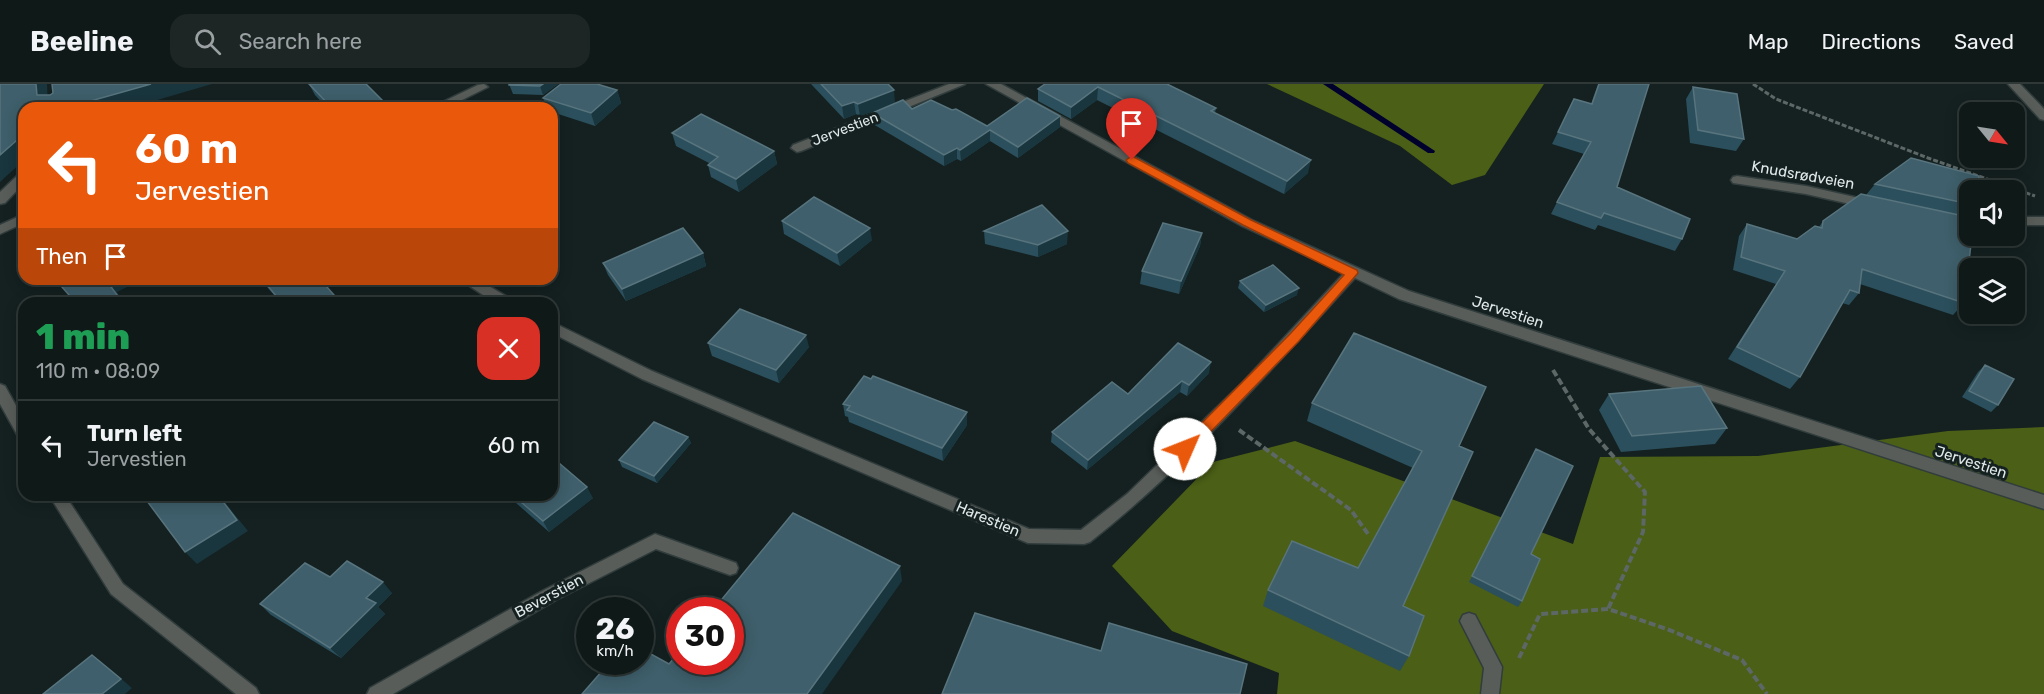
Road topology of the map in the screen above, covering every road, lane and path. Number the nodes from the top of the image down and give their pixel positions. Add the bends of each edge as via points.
1 (959, 84) edge
2 (992, 84) edge
3 (1752, 84) edge
4 (2014, 84) edge
5 (482, 87) dead end
6 (449, 102) edge
7 (2044, 116) edge
8 (797, 148) dead end
9 (1737, 180) dead end
10 (18, 182) edge
11 (0, 200) edge
12 (2044, 200) edge
13 (1880, 206) edge
14 (18, 221) edge
15 (2025, 221) edge
16 (2044, 221) edge
17 (0, 231) edge
18 (1352, 273) junction
19 (476, 285) edge
20 (496, 297) edge
21 (558, 330) edge
22 (1534, 338) junction
23 (0, 390) edge
24 (1219, 416) junction
25 (18, 423) edge
26 (61, 501) edge
27 (2044, 502) edge
28 (1368, 534) dead end
29 (730, 568) dead end
30 (1608, 609) junction
31 (1469, 621) dead end
32 (1493, 667) junction
33 (250, 694) edge
34 (376, 694) edge
35 (1490, 694) edge
36 (1767, 694) edge

1 - 8 street, Jervestien
2 - 18 street, Jervestien via 1247,223
3 - 12 path via 1787,103
4 - 7 street
5 - 6 street
9 - 13 street, Knudsrødveien
10 - 11 street
14 - 17 street
15 - 16 street
18 - 22 street, Jervestien via 1404,296
18 - 24 street, Harestien
19 - 20 street
21 - 24 street, Harestien via 647,375 1028,536 1084,537 1133,499
22 - 27 street, Jervestien
22 - 30 path via 1589,429 1645,492 1643,532
23 - 25 street
24 - 28 path via 1351,510
26 - 33 street via 117,589
29 - 34 street, Beverstien via 655,541 550,595
30 - 32 path via 1540,614 1518,661
30 - 36 path via 1742,660
31 - 32 street
32 - 35 street

